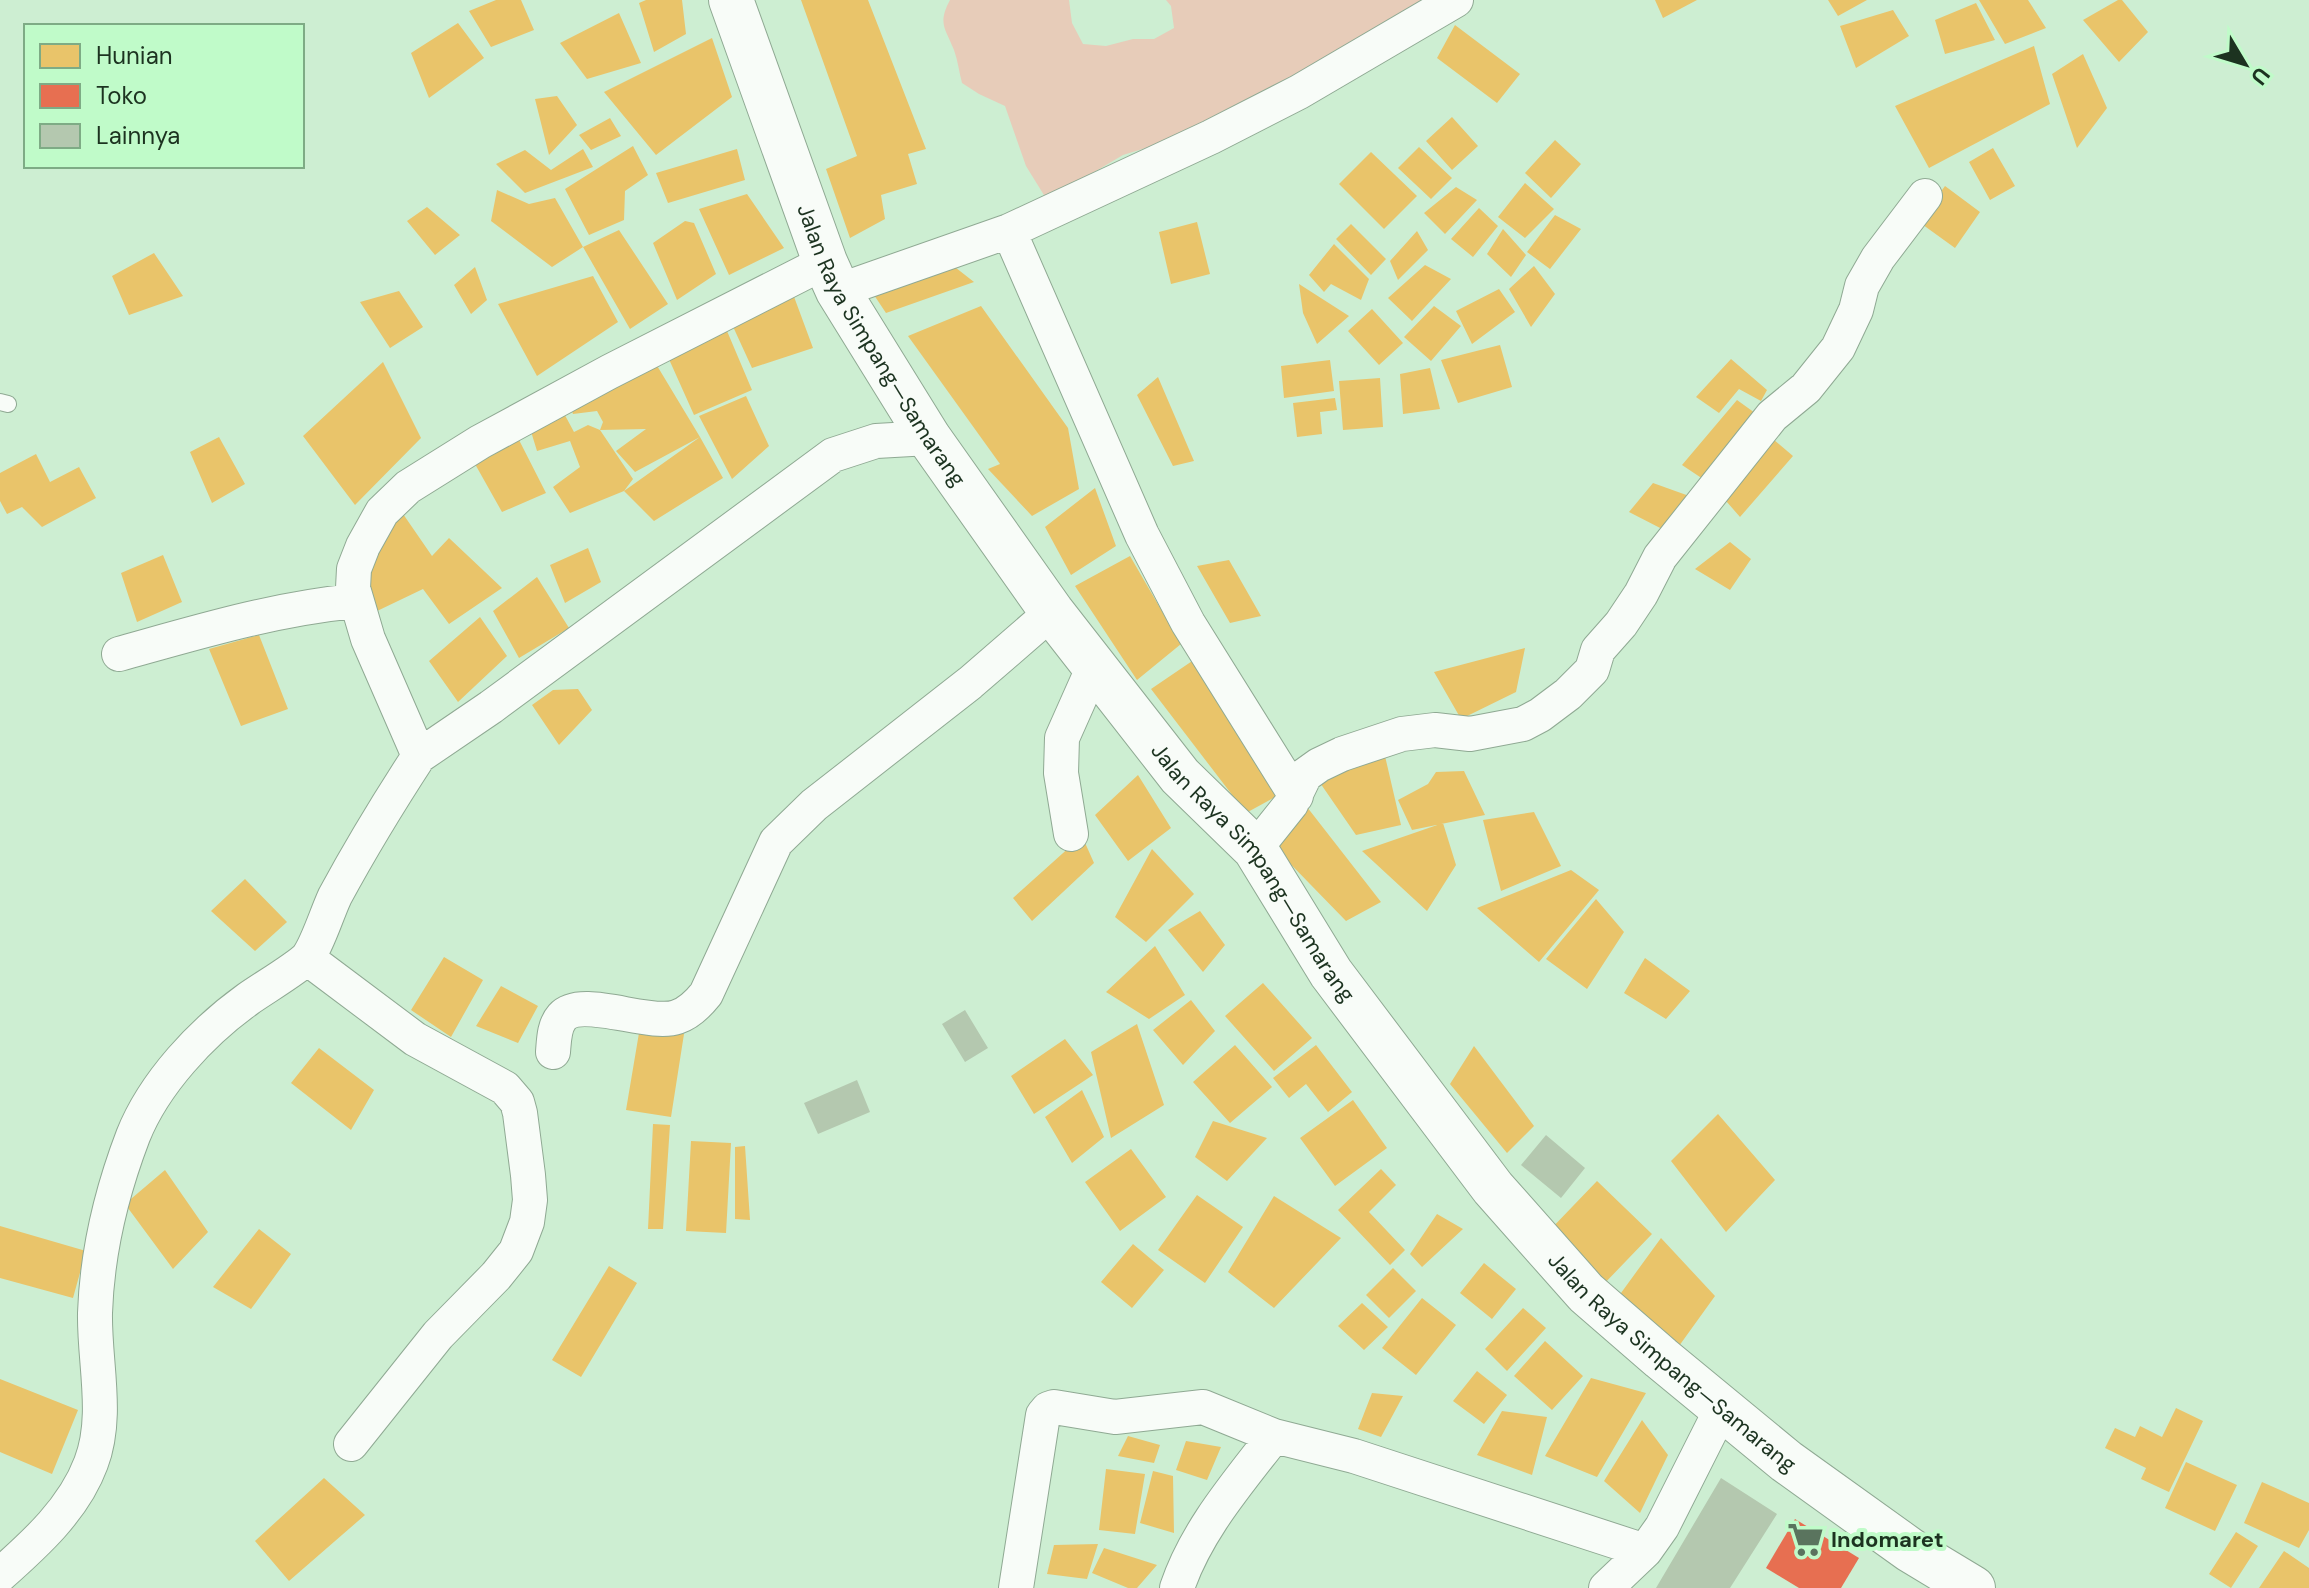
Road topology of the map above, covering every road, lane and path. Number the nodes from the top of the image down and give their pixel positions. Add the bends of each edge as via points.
1 (731, 0) edge
2 (1456, 0) edge
3 (1925, 196) dead end
4 (1009, 231) junction
5 (832, 276) junction
6 (929, 438) junction
7 (355, 601) junction
8 (1052, 612) junction
9 (119, 654) dead end
10 (1094, 666) junction
11 (419, 756) junction
12 (1296, 796) junction
13 (1071, 834) dead end
14 (1255, 849) junction
15 (307, 958) junction
16 (553, 1052) dead end
17 (1722, 1408) junction
18 (1274, 1436) junction
19 (351, 1444) dead end
20 (1645, 1551) junction
21 (0, 1575) edge
22 (1016, 1588) edge
23 (1177, 1588) edge
24 (1606, 1588) edge
25 (1973, 1588) edge

1 - 5 main road, Jalan Raya Simpang—Samarang
2 - 4 street via 1299,92
3 - 12 street via 1878,258 1838,348 1806,388 1772,416 1660,557 1621,624 1598,650 1592,670 1568,694 1523,724 1470,734 1413,732 1342,754 1305,775
4 - 5 street
4 - 12 street via 1142,535 1188,623
5 - 6 main road, Jalan Raya Simpang—Samarang
5 - 7 street via 609,372 408,487 382,512 363,546 354,569
6 - 8 main road, Jalan Raya Simpang—Samarang
6 - 11 street via 876,441 833,455
7 - 9 street via 263,614
7 - 11 street
8 - 10 main road, Jalan Raya Simpang—Samarang
8 - 16 street via 776,842 699,1003 682,1015 658,1019 577,1009 556,1026
10 - 13 street via 1062,738 1061,773
10 - 14 main road, Jalan Raya Simpang—Samarang via 1180,776
11 - 15 street via 374,824
12 - 14 street
14 - 17 main road, Jalan Raya Simpang—Samarang via 1331,973 1493,1188 1586,1293
15 - 19 street via 415,1039 505,1088 520,1113 528,1175 527,1222 516,1251 438,1335
15 - 21 street via 235,1008 197,1044 163,1084 134,1134 100,1264 95,1315 98,1419 91,1464 50,1528
17 - 20 street
17 - 25 main road, Jalan Raya Simpang—Samarang via 1786,1461
18 - 20 street via 1354,1456
18 - 22 street via 1203,1407 1115,1417 1048,1409 1039,1434
18 - 23 street via 1208,1523
20 - 24 street

